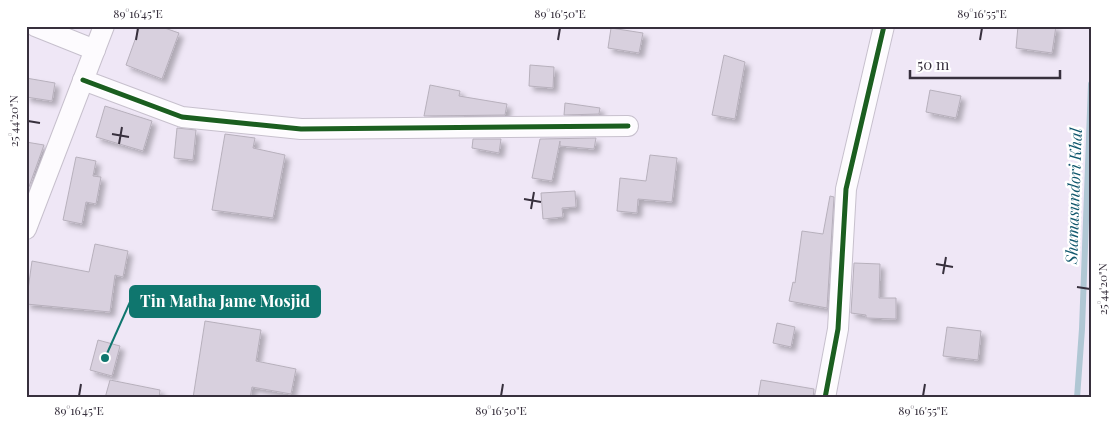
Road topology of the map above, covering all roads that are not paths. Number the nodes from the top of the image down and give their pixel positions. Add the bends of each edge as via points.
1 (35, 26) edge
2 (104, 26) edge
3 (884, 26) edge
4 (95, 50) junction
5 (84, 80) junction
6 (628, 126) dead end
7 (26, 229) edge
8 (825, 398) edge

1 - 4 street
2 - 4 street
3 - 8 street via 846,189 838,329
4 - 5 street
5 - 6 street via 182,117 301,129
5 - 7 street

